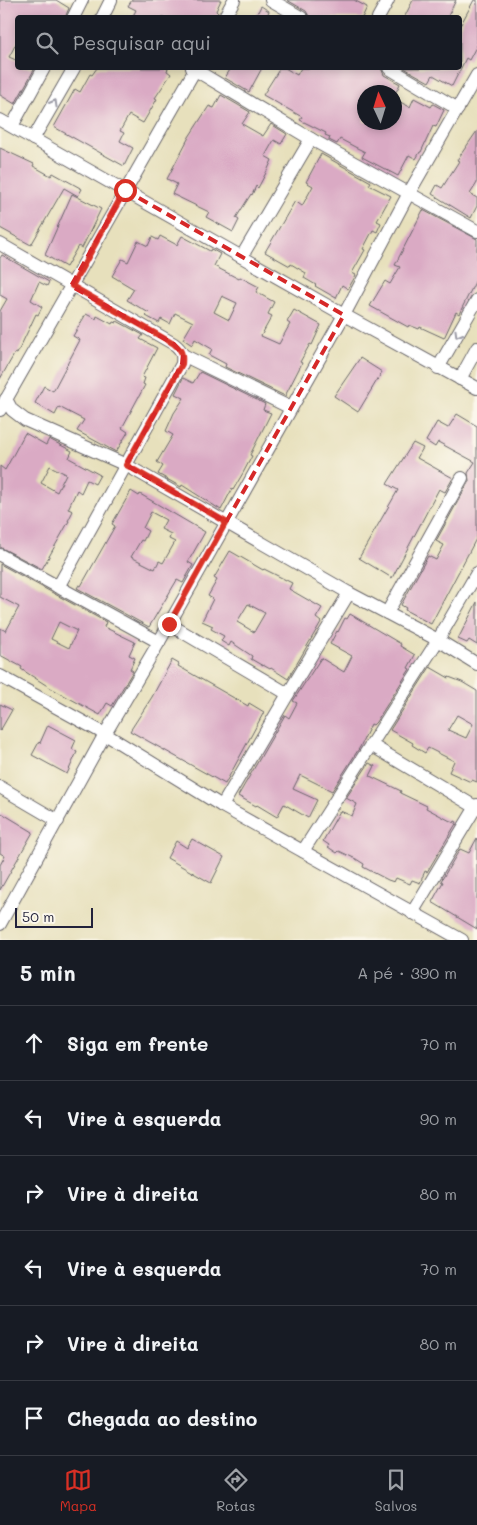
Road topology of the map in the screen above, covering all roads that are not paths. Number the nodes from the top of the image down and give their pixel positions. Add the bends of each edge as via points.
1 (234, 0) edge
2 (271, 0) edge
3 (388, 0) edge
4 (79, 1) edge
5 (106, 2) edge
6 (76, 15) edge
7 (103, 15) edge
8 (226, 15) edge
9 (297, 15) edge
10 (380, 15) edge
11 (43, 70) edge
12 (73, 70) edge
13 (193, 70) edge
14 (197, 70) edge
15 (392, 70) edge
16 (476, 78) edge
17 (458, 109) junction
18 (6, 123) edge
19 (34, 139) junction
20 (311, 139) junction
21 (125, 190) junction
22 (410, 193) junction
23 (477, 231) edge
24 (0, 244) edge
25 (242, 256) junction
26 (72, 286) junction
27 (477, 300) edge
28 (344, 315) junction
29 (477, 348) edge
30 (183, 355) junction
31 (438, 368) junction
32 (460, 379) junction
33 (477, 388) edge
34 (4, 397) edge
35 (291, 408) junction
36 (126, 465) junction
37 (462, 478) dead end
38 (226, 522) junction
39 (0, 555) edge
40 (477, 573) edge
41 (58, 587) junction
42 (349, 592) junction
43 (386, 613) junction
44 (169, 624) junction
45 (438, 640) junction
46 (159, 642) junction
47 (477, 664) edge
48 (0, 676) edge
49 (288, 694) junction
50 (105, 734) junction
51 (371, 745) junction
52 (0, 787) edge
53 (222, 806) junction
54 (476, 807) edge
55 (58, 821) junction
56 (303, 851) junction
57 (412, 912) junction
58 (0, 924) edge
59 (462, 940) edge

1 - 8 street
2 - 9 street
3 - 10 street
4 - 6 street
5 - 7 street
11 - 18 street
19 -> 12 street
13 - 21 street
14 - 20 street
15 - 17 street
16 - 17 street
17 - 22 street
18 - 19 street
19 - 21 street
20 - 22 street
20 - 25 street
21 - 25 street
21 - 26 street
22 - 23 street
22 - 28 street
24 - 26 street
25 - 28 street
26 - 30 street via 174,344
26 - 34 street
27 -> 31 street
28 - 31 street
28 - 35 street
29 - 32 street
30 - 35 street
30 - 36 street via 182,364
31 - 32 street
32 - 33 street
34 - 36 street via 12,410 25,420
35 - 38 street
36 - 38 street
36 - 41 street
37 - 43 street
38 - 42 street
38 - 44 street
39 - 41 street
40 - 45 street
41 - 46 street
42 - 43 street
42 - 49 street
43 - 45 street
44 - 46 street
44 - 49 street
45 - 47 street
45 - 51 street
46 - 50 street
48 - 50 street
49 - 53 street
50 - 53 street
50 - 55 street
51 - 54 street
51 - 56 street
52 - 55 street
53 - 56 street
54 - 57 street
55 - 58 street
56 - 57 street
57 - 59 street

